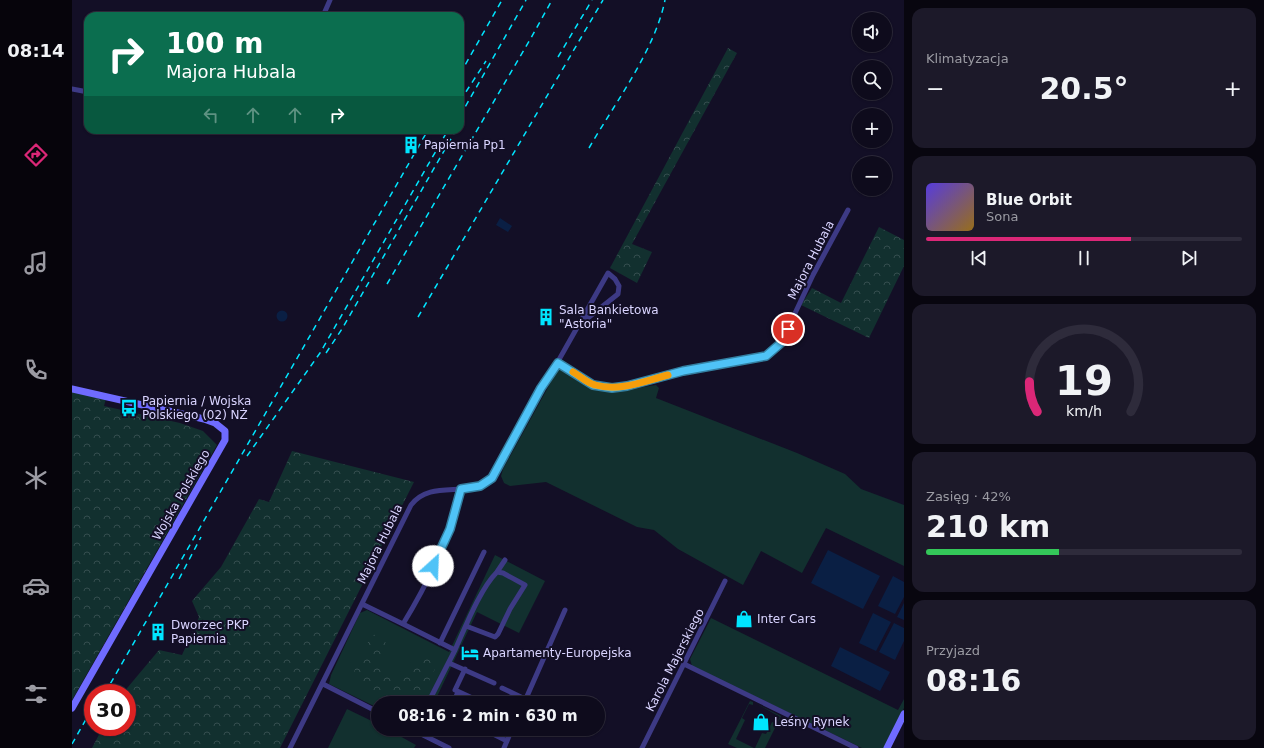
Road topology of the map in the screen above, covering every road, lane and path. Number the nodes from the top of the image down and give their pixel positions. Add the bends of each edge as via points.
1 (330, 0) edge
2 (325, 12) edge
3 (72, 89) edge
4 (84, 91) edge
5 (848, 210) dead end
6 (579, 325) junction
7 (558, 363) junction
8 (72, 389) edge
9 (461, 489) junction
10 (484, 552) dead end
11 (505, 560) dead end
12 (496, 572) junction
13 (725, 581) dead end
14 (362, 604) junction
15 (565, 610) dead end
16 (403, 624) junction
17 (466, 626) junction
18 (440, 643) junction
19 (455, 650) junction
20 (449, 663) junction
21 (684, 664) junction
22 (465, 669) junction
23 (494, 683) dead end
24 (323, 684) junction
25 (502, 688) dead end
26 (458, 692) junction
27 (432, 696) edge
28 (456, 696) edge
29 (467, 696) edge
30 (516, 696) edge
31 (526, 696) edge
32 (72, 708) edge
33 (371, 708) edge
34 (904, 714) edge
35 (426, 736) edge
36 (497, 736) edge
37 (509, 736) edge
38 (507, 741) junction
39 (290, 748) edge
40 (449, 748) edge
41 (504, 748) edge
42 (642, 748) edge
43 (856, 748) edge
44 (887, 748) edge

1 - 2 street
3 - 4 street
5 - 7 street, Majora Hubala via 813,275 781,343 766,356 683,371 612,388 593,385
6 - 6 street, Majora Hubala via 618,294 619,286 608,273
6 - 7 street, Majora Hubala
7 - 9 street, Majora Hubala via 541,388 492,478 480,486
8 - 32 street, Wojska Polskiego via 204,419 215,423 224,431 225,440
9 - 14 street, Majora Hubala via 432,491 415,499
9 - 16 street via 450,529
10 - 18 street
11 - 12 street
12 - 17 street
12 - 17 street via 503,573 524,586 498,634 492,638
13 - 21 street, Karola Majerskiego
14 - 16 street
14 - 24 street, Majora Hubala
15 - 31 street
16 - 18 street
17 - 19 street
18 - 19 street
19 - 20 street
20 - 22 street
20 - 27 street
21 - 42 street, Karola Majerskiego
21 - 43 street
22 - 23 street
22 - 26 street via 454,690
24 - 33 street
24 - 39 street, Majora Hubala
25 - 30 street
26 - 28 street
26 - 29 street
34 - 44 street
35 - 40 street
36 - 38 street
37 - 38 street
38 - 41 street

